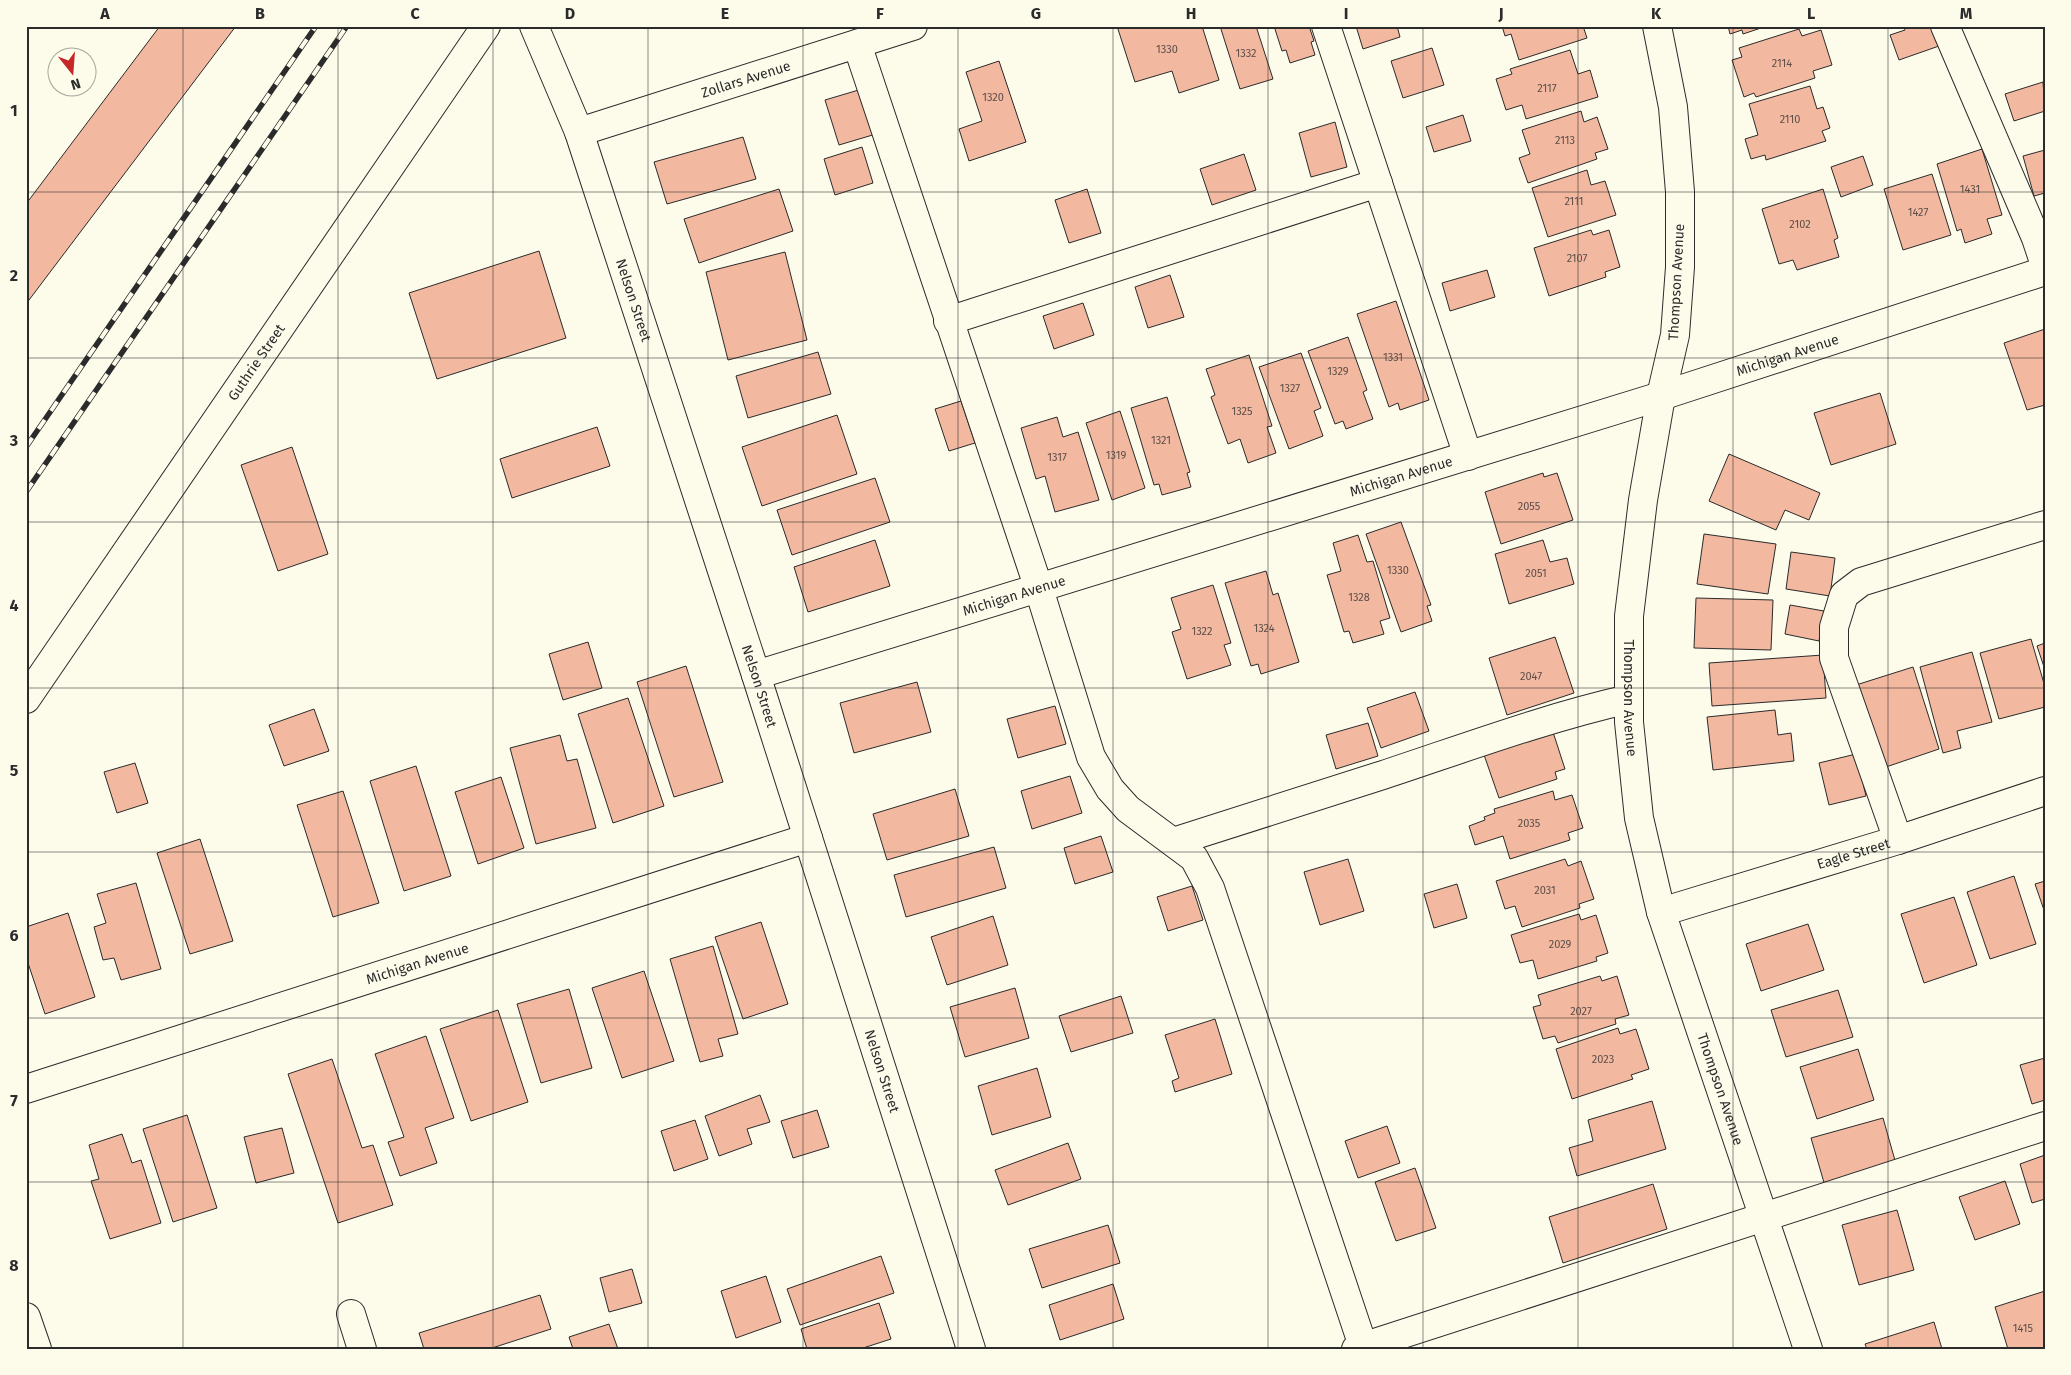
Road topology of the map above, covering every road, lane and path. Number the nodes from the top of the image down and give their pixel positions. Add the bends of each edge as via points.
1 (486, 26) edge
2 (534, 26) edge
3 (914, 26) edge
4 (1326, 26) edge
5 (1657, 26) edge
6 (1944, 26) edge
7 (857, 44) junction
8 (579, 132) junction
9 (1378, 183) junction
10 (2045, 265) edge
11 (2045, 271) edge
12 (948, 321) junction
13 (1662, 396) junction
14 (1468, 456) junction
15 (2045, 525) edge
16 (1039, 589) junction
17 (756, 675) junction
18 (1629, 698) junction
19 (26, 699) edge
20 (2045, 791) edge
21 (808, 838) junction
22 (1898, 840) junction
23 (1173, 842) junction
24 (1661, 912) junction
25 (26, 1089) edge
26 (2045, 1126) edge
27 (1764, 1217) junction
28 (351, 1314) dead end
29 (26, 1317) edge
30 (1360, 1348) edge
31 (37, 1349) edge
32 (362, 1349) edge
33 (971, 1349) edge
34 (1808, 1349) edge

1 - 19 street, Guthrie Street
2 - 8 street, Nelson Street
3 - 7 street, Zollars Avenue
4 - 9 street
5 - 13 street, Thompson Avenue via 1673,107 1680,192 1680,267 1675,335
6 - 10 street
7 - 8 street, Zollars Avenue
7 - 12 street
8 - 17 street, Nelson Street
9 - 12 street
9 - 14 street
11 - 13 street, Michigan Avenue
12 - 16 street
13 - 14 street, Michigan Avenue
13 - 18 street, Thompson Avenue via 1643,500 1629,616
14 - 16 street, Michigan Avenue
15 - 22 street via 1861,582 1844,595 1834,627 1834,658
16 - 17 street, Michigan Avenue
16 - 23 street via 1091,758 1110,789 1128,809
17 - 21 street, Nelson Street
18 - 23 street via 1488,738 1384,775
18 - 24 street, Thompson Avenue via 1639,818
20 - 22 street, Eagle Street
21 - 25 street, Michigan Avenue
21 - 33 street, Nelson Street
22 - 24 street, Eagle Street
23 - 30 street via 1194,858 1210,888
24 - 27 street, Thompson Avenue
26 - 27 street
27 - 30 street
27 - 34 street, Thompson Avenue
28 - 32 street
29 - 31 street

